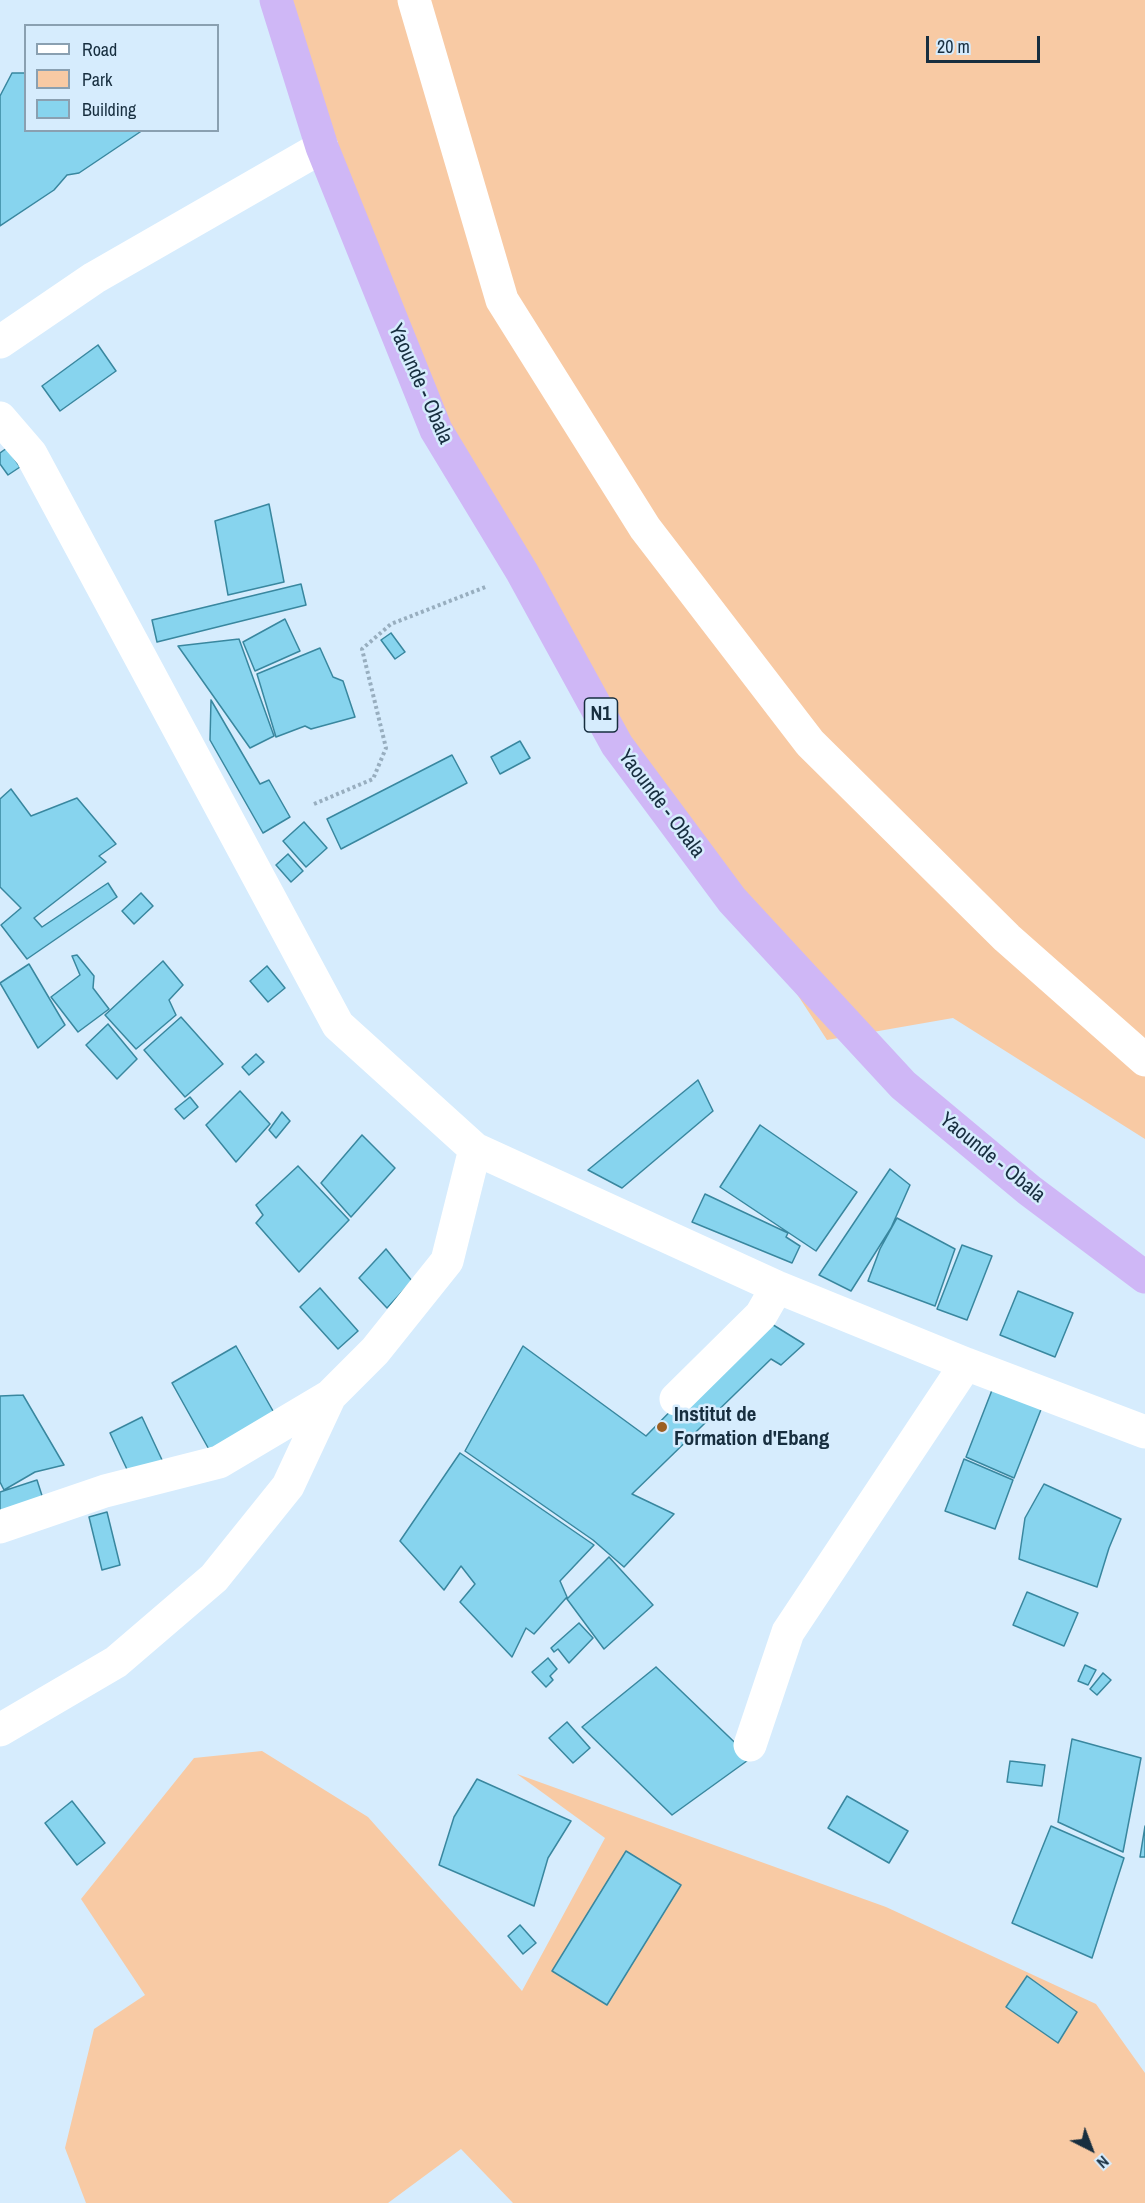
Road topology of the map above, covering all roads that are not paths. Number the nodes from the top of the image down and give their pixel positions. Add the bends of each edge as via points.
1 (276, 0) edge
2 (414, 0) edge
3 (322, 147) junction
4 (0, 342) edge
5 (0, 418) edge
6 (1145, 1060) edge
7 (475, 1149) junction
8 (1145, 1277) edge
9 (777, 1287) junction
10 (966, 1364) junction
11 (330, 1396) junction
12 (676, 1399) dead end
13 (1145, 1432) edge
14 (0, 1527) edge
15 (0, 1730) edge
16 (750, 1746) dead end

1 - 3 highway, Yaounde - Obala / N1
2 - 6 street via 502,300 645,528 810,743 1007,938
3 - 4 street via 94,278
3 - 8 highway, Yaounde - Obala / N1 via 436,430 522,572 617,745 732,900 903,1084 1029,1190
5 - 7 street via 31,454 338,1024
7 - 9 street
7 - 11 street via 447,1261 375,1351
9 - 10 street
9 - 12 street via 760,1314
10 - 13 street
10 - 16 street via 788,1632
11 - 14 street via 219,1462 105,1491
11 - 15 street via 288,1486 214,1578 116,1662

